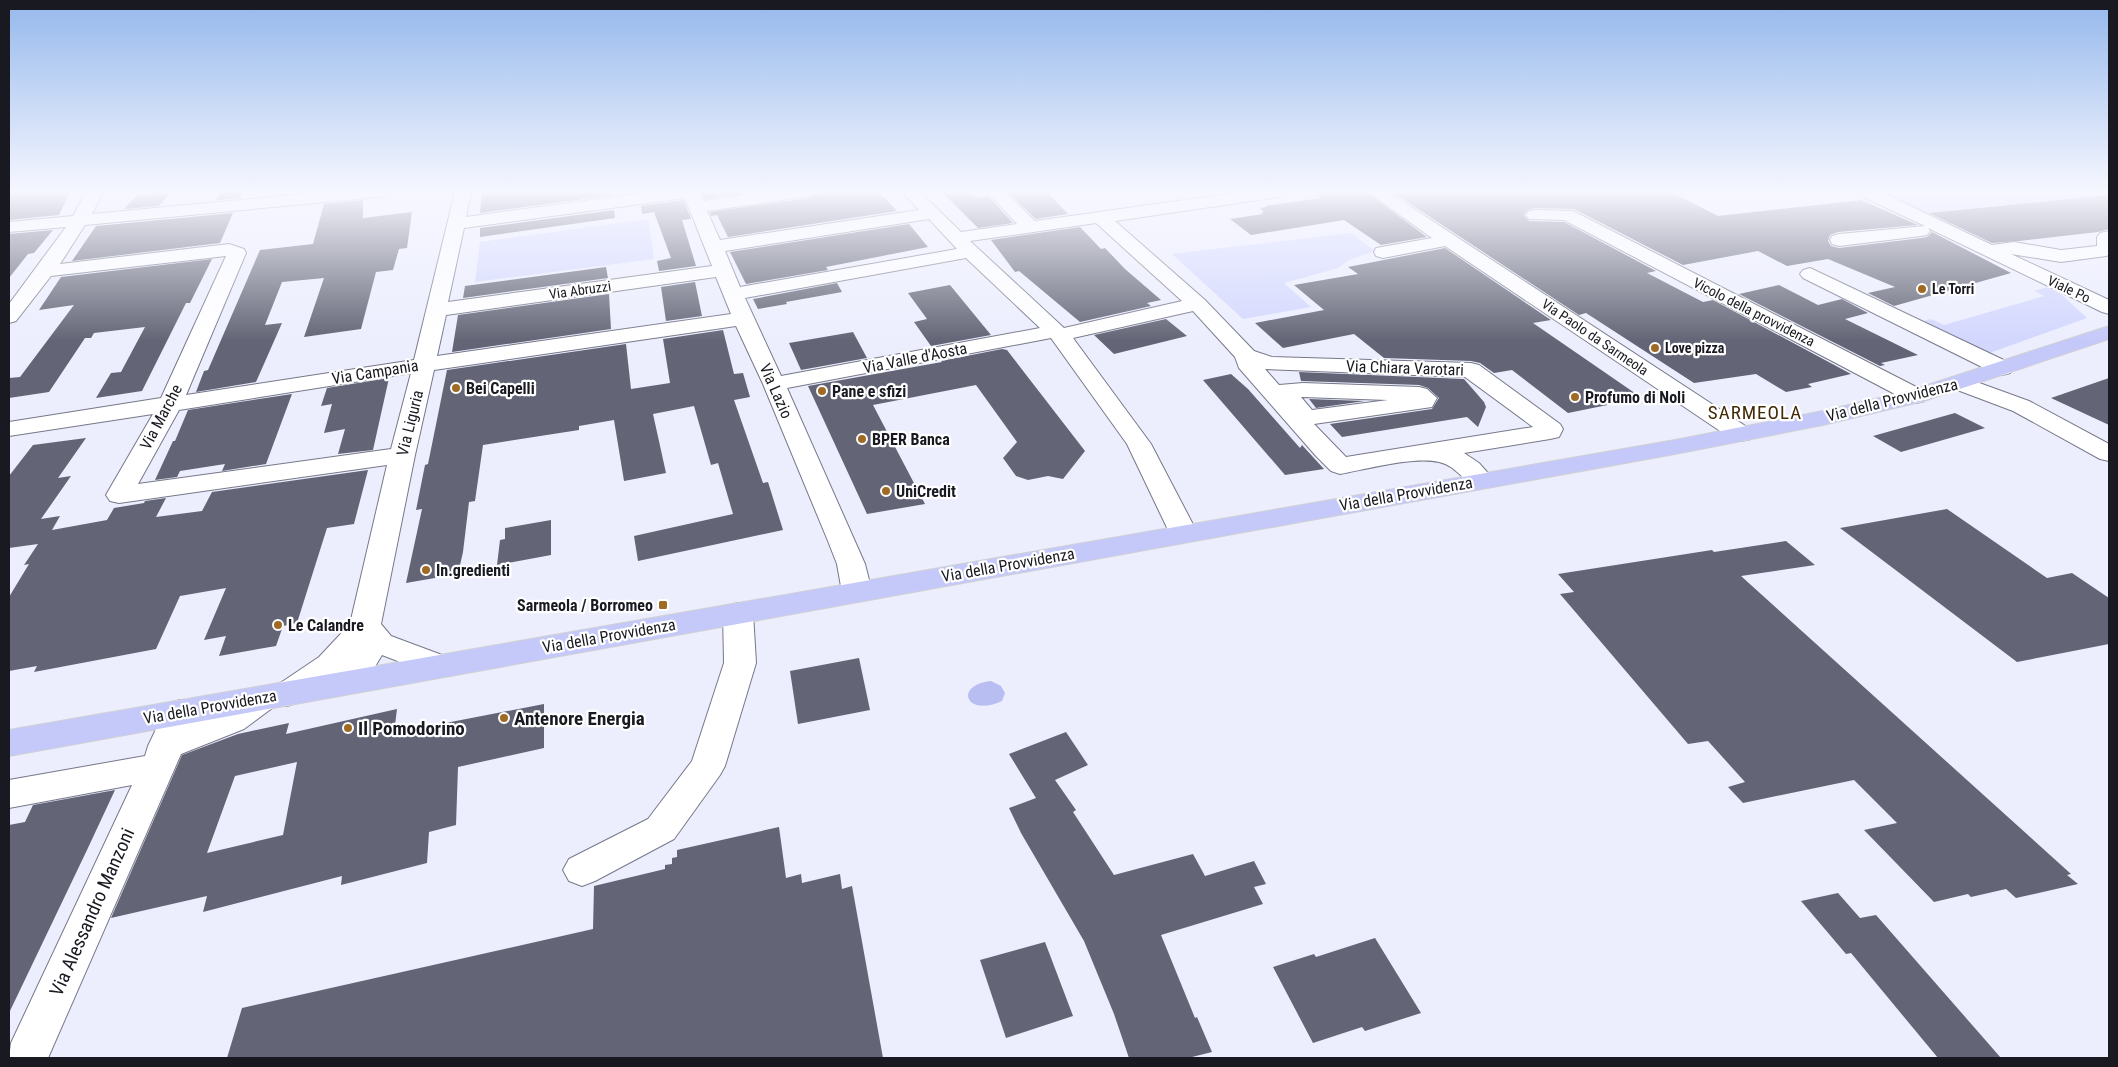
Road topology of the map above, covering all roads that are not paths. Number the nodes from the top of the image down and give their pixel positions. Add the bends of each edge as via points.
1 (66, 242) edge
2 (451, 242) edge
3 (712, 242) edge
4 (748, 242) edge
5 (960, 242) edge
6 (975, 242) edge
7 (1128, 242) edge
8 (1440, 242) edge
9 (1453, 242) edge
10 (1619, 242) edge
11 (1971, 242) edge
12 (963, 245) junction
13 (714, 247) junction
14 (2108, 247) edge
15 (1988, 250) junction
16 (1383, 252) dead end
17 (723, 270) junction
18 (46, 271) junction
19 (1810, 274) dead end
20 (732, 294) junction
21 (1198, 304) junction
22 (2109, 308) edge
23 (436, 310) junction
24 (9, 317) edge
25 (742, 319) junction
26 (2109, 332) edge
27 (1058, 333) junction
28 (424, 365) junction
29 (1258, 365) junction
30 (2002, 368) junction
31 (1969, 380) junction
32 (774, 384) junction
33 (1916, 396) junction
34 (170, 404) junction
35 (1306, 418) joint
36 (9, 429) edge
37 (1741, 434) junction
38 (1463, 453) junction
39 (2109, 454) edge
40 (402, 455) junction
41 (1482, 481) junction
42 (1184, 534) junction
43 (856, 592) junction
44 (738, 613) junction
45 (365, 626) junction
46 (439, 666) junction
47 (350, 682) junction
48 (275, 696) junction
49 (171, 741) junction
50 (9, 743) edge
51 (9, 794) edge
52 (582, 870) dead end
53 (26, 1058) edge

1 - 18 street
2 - 23 street, Via Liguria
3 - 13 street, Via Lazio
4 - 13 street
5 - 12 street
6 - 12 street
7 - 21 street, Via Chiara Varotari
8 - 16 street
9 - 37 street, Via Paolo da Sarmeola
10 - 33 street, Vicolo della provvidenza
11 - 15 street, Viale Po
12 - 20 street
12 - 27 street
13 - 17 street, Via Lazio
14 - 15 street via 2061,261 2014,248
15 - 22 street, Viale Po
17 - 20 street, Via Lazio
17 - 23 street, Via Abruzzi
18 - 24 street
18 - 34 street, Via Marche via 229,250 237,253
19 - 30 street
20 - 25 street, Via Lazio
21 - 27 street, Via Valle d'Aosta
21 - 29 street, Via Chiara Varotari
23 - 28 street, Via Liguria
25 - 28 street, Via Campania
25 - 32 street, Via Lazio
26 - 30 main road, Via della Provvidenza
27 - 32 street, Via Valle d'Aosta
27 - 42 street via 1139,444
28 - 34 street, Via Campania
28 - 40 street, Via Liguria
29 - 38 street, Via Chiara Varotari via 1340,466 1422,452
29 - 38 street, Via Chiara Varotari via 1472,370 1551,429 1550,432
30 - 31 main road, Via della Provvidenza
31 - 33 main road, Via della Provvidenza
31 - 39 street via 1988,395 2021,406
32 - 43 street, Via Lazio via 842,541 851,564
33 - 37 main road, Via della Provvidenza
34 - 36 street, Via Campania
34 - 40 street, Via Marche via 119,495
35 - 35 street via 1283,391 1419,394 1425,398 1424,402
37 - 41 main road, Via della Provvidenza
38 - 41 street
40 - 45 street, Via Liguria
41 - 42 main road, Via della Provvidenza
42 - 43 main road, Via della Provvidenza
43 - 44 main road, Via della Provvidenza
44 - 46 main road, Via della Provvidenza
44 - 52 street via 740,663 708,766 661,829
45 - 46 street via 380,643
45 - 47 street, Via Liguria via 366,657
45 - 48 street, Via Liguria via 338,659 324,670
46 - 47 main road, Via della Provvidenza
47 - 48 main road, Via della Provvidenza
48 - 49 street via 232,720
49 - 50 main road, Via della Provvidenza
49 - 51 street
49 - 53 street, Via Alessandro Manzoni

